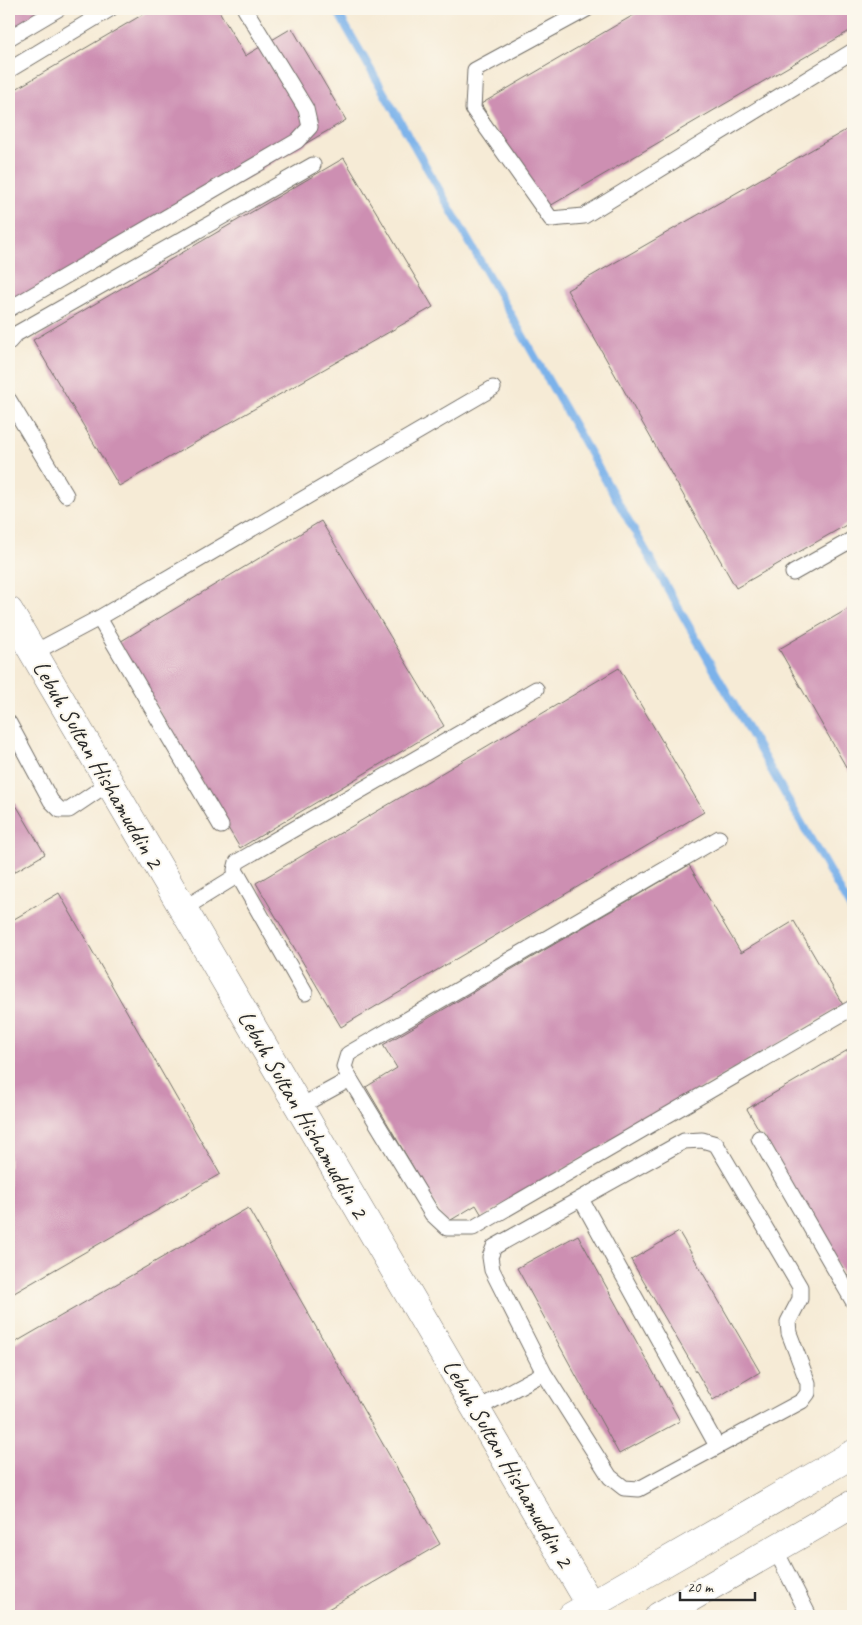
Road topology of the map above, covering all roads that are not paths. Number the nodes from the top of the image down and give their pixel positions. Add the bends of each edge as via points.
1 (58, 9) edge
2 (110, 9) edge
3 (245, 9) edge
4 (587, 9) edge
5 (9, 38) edge
6 (853, 51) edge
7 (9, 70) edge
8 (313, 165) dead end
9 (9, 310) edge
10 (9, 342) edge
11 (493, 388) dead end
12 (9, 400) edge
13 (66, 495) dead end
14 (853, 539) edge
15 (793, 573) dead end
16 (9, 611) edge
17 (99, 618) junction
18 (33, 653) junction
19 (536, 689) dead end
20 (9, 723) edge
21 (109, 783) junction
22 (221, 826) dead end
23 (718, 838) dead end
24 (238, 875) junction
25 (183, 909) junction
26 (305, 993) dead end
27 (852, 1008) edge
28 (350, 1079) junction
29 (300, 1107) junction
30 (758, 1138) dead end
31 (581, 1199) junction
32 (853, 1300) edge
33 (544, 1373) junction
34 (477, 1409) junction
35 (717, 1446) junction
36 (853, 1454) edge
37 (853, 1504) edge
38 (775, 1549) junction
39 (587, 1613) edge
40 (659, 1616) edge
41 (809, 1616) edge

1 - 5 lane
2 - 7 lane
3 - 9 lane via 306,109 310,127 297,141
4 - 6 lane via 475,70 473,108 551,219 584,216
8 - 10 lane via 16,334
11 - 17 lane
12 - 13 lane
14 - 15 lane
16 - 18 street, Lebuh Sultan Hishamuddin 2
17 - 18 lane
17 - 22 lane
18 - 21 street, Lebuh Sultan Hishamuddin 2
19 - 24 lane via 237,862 235,870
20 - 21 lane via 51,801 60,810 69,810
21 - 25 street, Lebuh Sultan Hishamuddin 2
23 - 28 lane via 348,1054 344,1067
24 - 25 lane
24 - 26 lane
25 - 29 street, Lebuh Sultan Hishamuddin 2
27 - 28 lane via 473,1228 447,1228 432,1214
28 - 29 lane
29 - 34 street, Lebuh Sultan Hishamuddin 2
30 - 32 lane
31 - 33 lane via 494,1247 490,1256 492,1270
31 - 35 lane
31 - 35 lane via 684,1141 702,1140 716,1144 800,1288 800,1299 788,1322 808,1383 808,1393 802,1401
33 - 34 lane
33 - 35 lane via 610,1477 624,1488 638,1489
34 - 39 street, Lebuh Sultan Hishamuddin 2
36 - 39 street
37 - 38 street
38 - 40 street
38 - 41 lane

